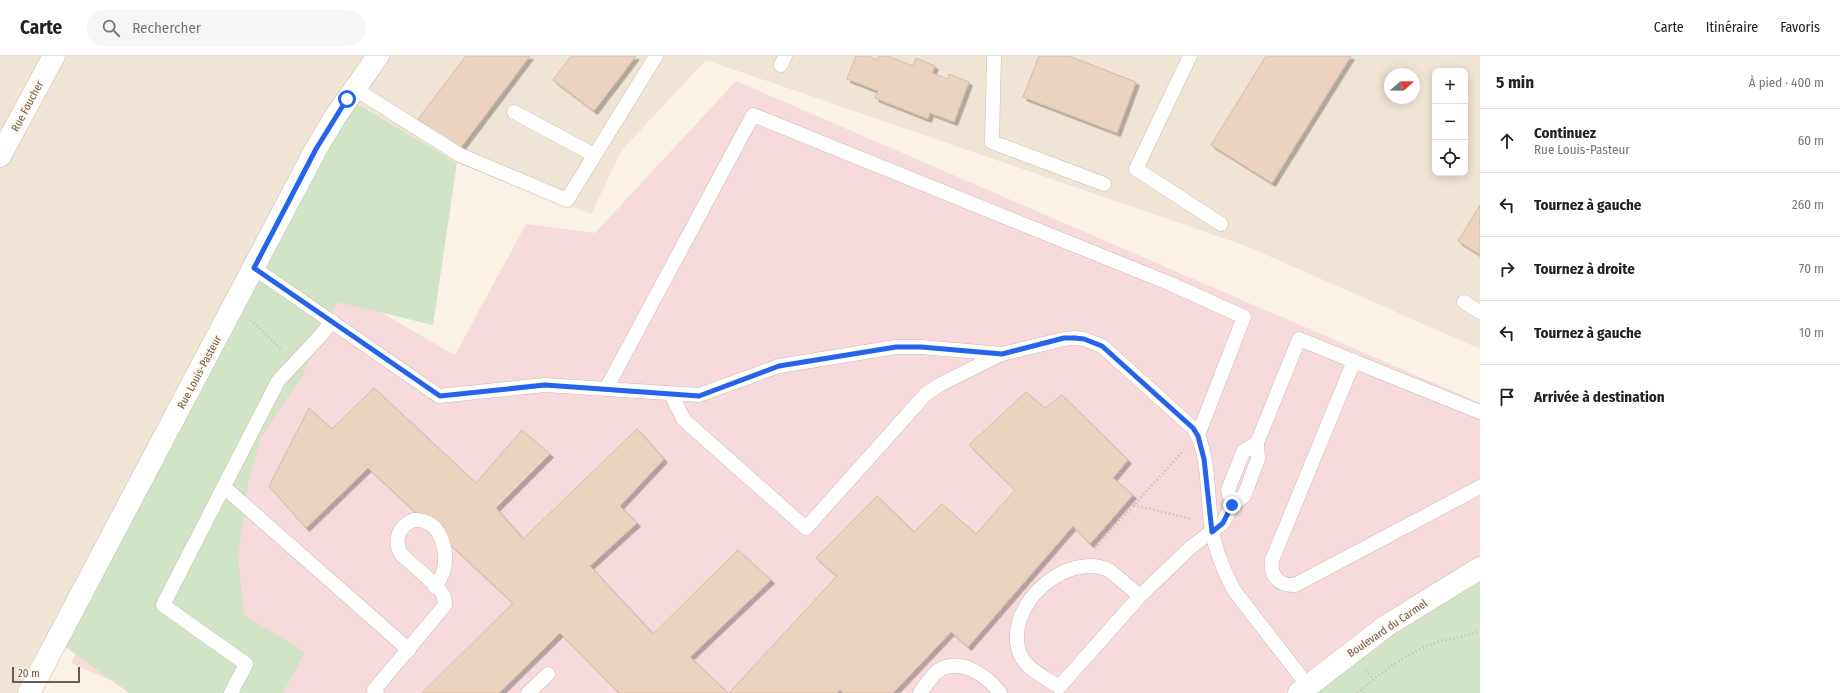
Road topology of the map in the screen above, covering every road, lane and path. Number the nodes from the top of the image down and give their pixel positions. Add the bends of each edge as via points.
1 (54, 56) edge
2 (378, 56) edge
3 (656, 56) edge
4 (994, 56) edge
5 (1190, 56) edge
6 (355, 89) junction
7 (514, 112) dead end
8 (594, 155) junction
9 (0, 156) edge
10 (1104, 184) dead end
11 (1221, 224) dead end
12 (254, 268) junction
13 (1464, 302) dead end
14 (235, 305) junction
15 (1480, 312) edge
16 (332, 321) junction
17 (965, 351) junction
18 (1002, 354) junction
19 (1354, 361) junction
20 (295, 363) junction
21 (952, 379) junction
22 (606, 389) junction
23 (671, 394) junction
24 (1480, 412) edge
25 (1198, 436) junction
26 (224, 487) junction
27 (1480, 487) edge
28 (1134, 505) junction
29 (1212, 532) junction
30 (1090, 566) junction
31 (1480, 568) edge
32 (435, 587) junction
33 (1140, 596) junction
34 (1480, 631) edge
35 (409, 650) junction
36 (548, 674) dead end
37 (1303, 689) edge
38 (29, 693) edge
39 (231, 693) edge
40 (377, 693) edge
41 (528, 693) edge
42 (920, 693) edge
43 (1000, 693) edge
44 (1357, 693) edge

1 - 9 street, Rue Foucher
2 - 6 street, Rue Louis-Pasteur
3 - 8 lane
4 - 10 lane via 992,142
5 - 11 lane via 1136,169
6 - 8 lane via 460,155 568,200
6 - 12 street, Rue Louis-Pasteur via 326,132
7 - 8 lane
12 - 14 street, Rue Louis-Pasteur
12 - 16 lane
13 - 15 lane
14 - 20 path
14 - 38 street, Rue Louis-Pasteur
16 - 20 lane
16 - 22 lane via 440,396 545,385
17 - 18 lane
17 - 21 lane
17 - 23 lane via 896,347 779,366 706,394
18 - 21 lane
18 - 25 lane via 1064,338 1094,342 1111,354 1193,428
19 - 24 lane
19 - 27 lane via 1272,560 1273,574 1277,579 1282,583 1295,585
19 - 29 lane via 1299,339 1257,443 1258,460 1244,496 1232,505 1223,523
20 - 26 lane via 278,381
21 - 23 lane via 925,394 806,528 684,420
22 - 23 lane
22 - 25 lane via 753,115 1244,316
25 - 28 path
25 - 29 lane via 1204,459
26 - 35 lane
26 - 39 lane via 163,605 246,664
28 - 29 path via 1194,520
28 - 30 path via 1093,550
29 - 33 lane via 1191,547
29 - 37 lane via 1232,587
30 - 33 lane via 1109,570
30 - 33 lane via 1066,571 1049,581 1030,600 1019,624 1017,642 1022,658 1026,664 1059,687
31 - 37 street, Boulevard du Carmel via 1386,626
32 - 32 lane via 445,565 443,544 434,526 428,521 414,520 401,528 398,534 398,548
32 - 35 lane via 444,596 444,605
34 - 44 path via 1422,649 1373,679
35 - 40 lane via 374,690
36 - 41 lane
42 - 43 lane via 938,671 958,666 978,673

